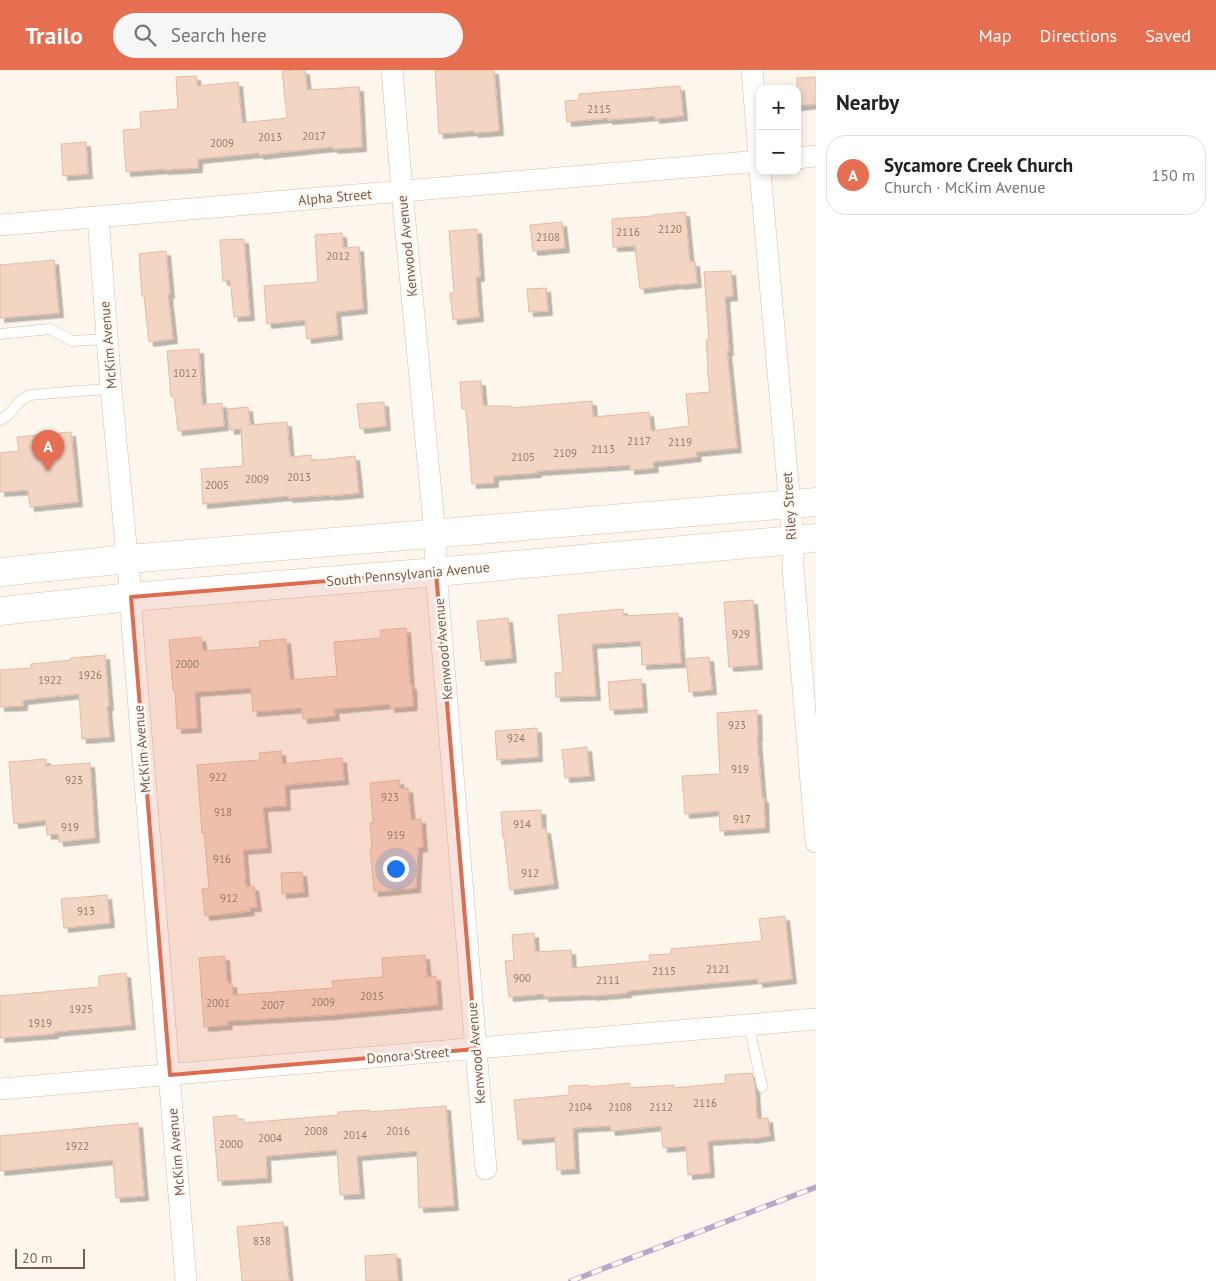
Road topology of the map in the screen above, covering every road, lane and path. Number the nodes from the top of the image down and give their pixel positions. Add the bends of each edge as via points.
1 (392, 70) edge
2 (752, 70) edge
3 (757, 130) edge
4 (816, 156) edge
5 (801, 158) edge
6 (756, 161) edge
7 (760, 175) edge
8 (402, 191) junction
9 (98, 217) junction
10 (0, 225) edge
11 (0, 334) edge
12 (108, 339) junction
13 (112, 389) junction
14 (0, 420) edge
15 (816, 502) edge
16 (789, 504) junction
17 (435, 534) junction
18 (804, 539) edge
19 (128, 559) junction
20 (0, 572) edge
21 (436, 572) junction
22 (132, 596) junction
23 (0, 611) edge
24 (816, 842) edge
25 (816, 1019) edge
26 (749, 1025) junction
27 (476, 1049) junction
28 (170, 1074) junction
29 (762, 1087) dead end
30 (0, 1089) edge
31 (486, 1169) dead end
32 (186, 1281) edge

1 - 8 street, Kenwood Avenue
2 - 3 street
4 - 5 street
6 - 8 street, Alpha Street
7 - 16 street, Riley Street
8 - 9 street, Alpha Street
8 - 17 street, Kenwood Avenue
9 - 10 street, Alpha Street
9 - 12 street, McKim Avenue
11 - 12 lane via 50,329 72,342
12 - 13 street, McKim Avenue
13 - 14 lane via 30,395
13 - 19 street, McKim Avenue
15 - 16 main road
16 - 17 main road
16 - 18 street, Riley Street
17 - 19 main road
17 - 21 street, Kenwood Avenue
18 - 21 main road, South Pennsylvania Avenue
18 - 24 street, Riley Street via 792,568
19 - 20 main road
19 - 22 street, McKim Avenue
21 - 22 main road, South Pennsylvania Avenue
21 - 27 street, Kenwood Avenue
22 - 23 main road, South Pennsylvania Avenue
22 - 28 street, McKim Avenue
25 - 26 street, Donora Street
26 - 27 street, Donora Street
26 - 29 lane
27 - 28 street, Donora Street
27 - 31 street, Kenwood Avenue
28 - 30 street, Donora Street
28 - 32 street, McKim Avenue

